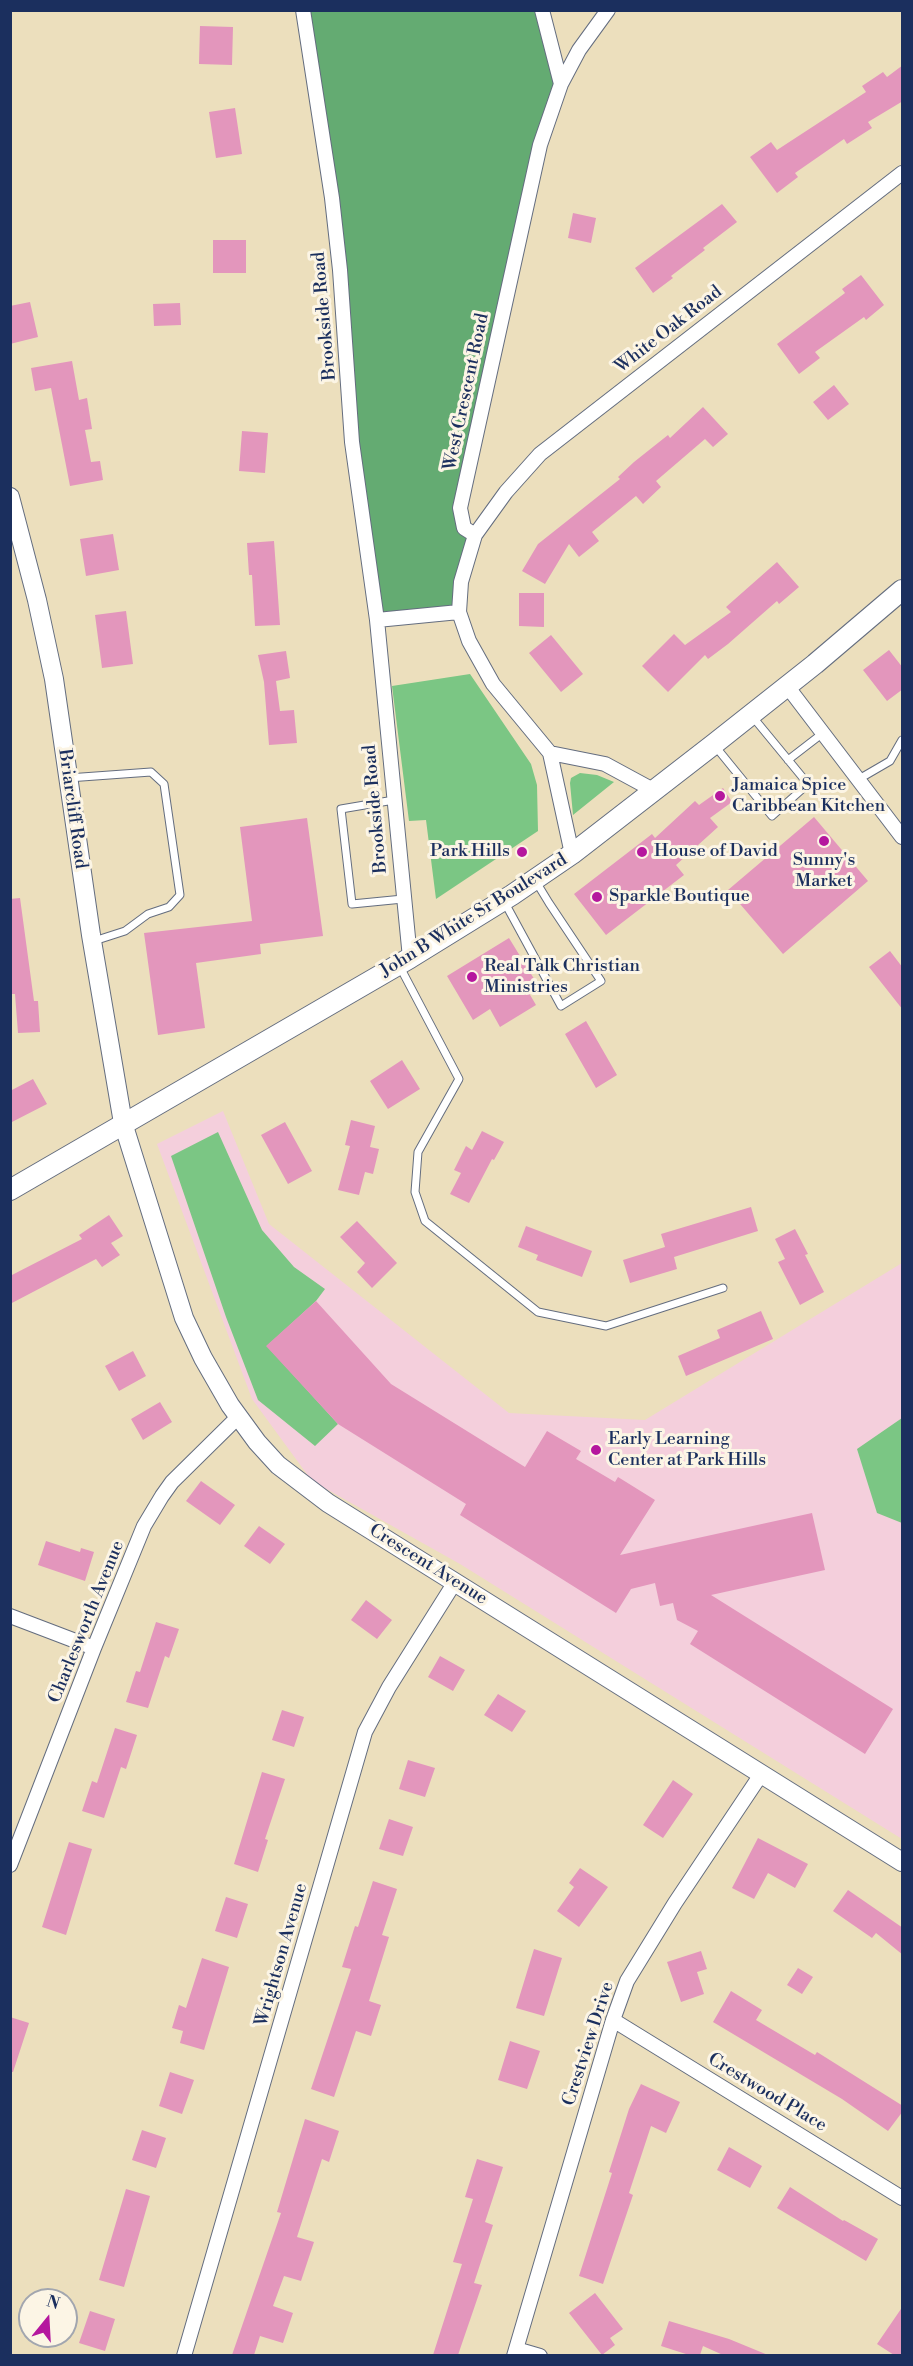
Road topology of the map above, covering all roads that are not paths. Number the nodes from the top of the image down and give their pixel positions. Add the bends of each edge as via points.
1 (303, 10) edge
2 (542, 10) edge
3 (608, 10) edge
4 (561, 84) junction
5 (903, 173) edge
6 (10, 497) edge
7 (475, 535) junction
8 (903, 590) edge
9 (459, 612) junction
10 (377, 620) junction
11 (787, 686) junction
12 (751, 714) junction
13 (823, 733) junction
14 (903, 740) edge
15 (714, 744) junction
16 (550, 753) junction
17 (788, 760) junction
18 (68, 778) junction
19 (859, 780) junction
20 (653, 790) junction
21 (394, 801) junction
22 (901, 830) edge
23 (572, 854) junction
24 (535, 879) junction
25 (403, 899) junction
26 (503, 901) junction
27 (92, 941) junction
28 (404, 962) junction
29 (123, 1123) junction
30 (10, 1190) edge
31 (723, 1288) dead end
32 (238, 1417) junction
33 (455, 1582) junction
34 (10, 1616) edge
35 (94, 1648) junction
36 (762, 1773) junction
37 (903, 1862) edge
38 (10, 1865) edge
39 (612, 2020) junction
40 (903, 2198) edge
41 (515, 2352) edge
42 (184, 2355) edge
43 (540, 2355) edge

1 - 10 street, Brookside Road via 332,198 352,442
2 - 4 street
3 - 4 street, West Crescent Road via 579,50
4 - 7 street, West Crescent Road via 540,145 460,508 464,528
5 - 7 street, White Oak Road via 540,454
6 - 18 street, Briarcliff Road via 54,679
7 - 9 street via 460,582
8 - 11 main road, John B White Sr Boulevard
9 - 10 street
9 - 16 street via 469,641 493,684
10 - 21 street, Brookside Road
11 - 12 main road, John B White Sr Boulevard
11 - 13 street
12 - 15 main road, John B White Sr Boulevard
12 - 17 lane
13 - 17 lane
13 - 19 street
14 - 19 lane via 890,761
15 - 17 lane via 772,816 808,784
15 - 20 main road, John B White Sr Boulevard
16 - 20 street via 605,764
16 - 23 street
18 - 27 street, Briarcliff Road
18 - 27 lane via 151,772 164,784 180,895 169,907 148,914 125,931
19 - 22 street
20 - 23 main road, John B White Sr Boulevard
21 - 25 street, Brookside Road
21 - 25 lane via 340,809 352,904
23 - 24 main road, John B White Sr Boulevard
24 - 26 main road, John B White Sr Boulevard
24 - 26 lane via 601,981 561,1006
25 - 28 street, Brookside Road
26 - 28 main road, John B White Sr Boulevard
27 - 29 street, Briarcliff Road
28 - 29 main road, John B White Sr Boulevard
28 - 31 lane via 459,1079 418,1152 415,1192 425,1221 538,1312 606,1326
29 - 30 main road, John B White Sr Boulevard
29 - 32 street, Crescent Avenue via 184,1318
32 - 33 street, Crescent Avenue via 271,1457 302,1485
32 - 35 street, Charlesworth Avenue via 162,1496 144,1526
33 - 36 street, Crescent Avenue
33 - 42 street, Wrightson Avenue via 365,1732
34 - 35 street
35 - 38 street, Charlesworth Avenue
36 - 37 street, Crescent Avenue
36 - 39 street, Crestview Drive via 640,1958
39 - 40 street, Crestwood Place
39 - 41 street, Crestview Drive
41 - 43 street

